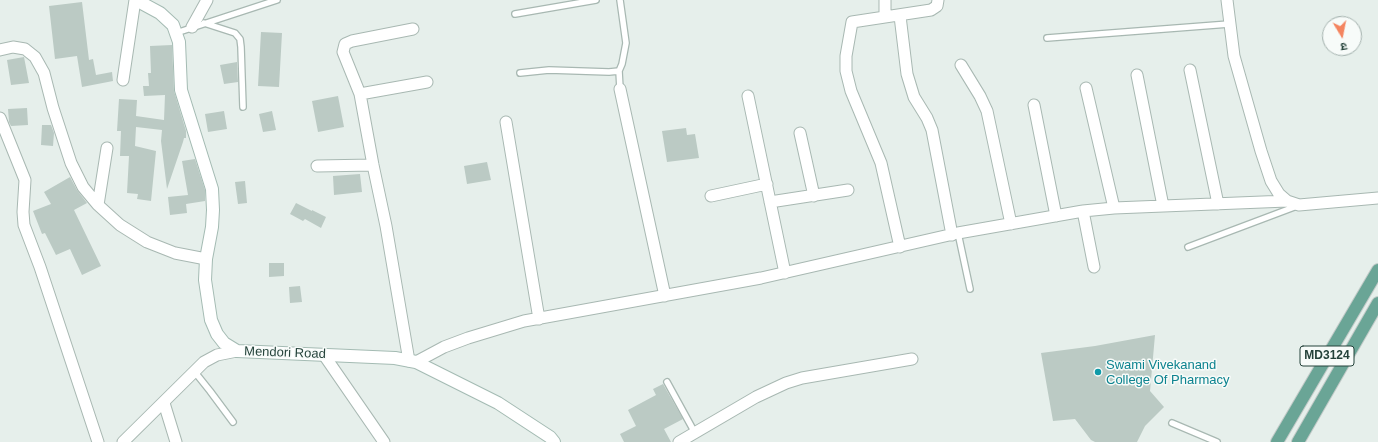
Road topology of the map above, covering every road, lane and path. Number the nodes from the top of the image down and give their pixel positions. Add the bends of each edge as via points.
1 (136, 0) edge
2 (208, 0) edge
3 (277, 0) edge
4 (596, 0) edge
5 (620, 0) edge
6 (884, 0) edge
7 (938, 0) edge
8 (1227, 0) edge
9 (567, 2) edge
10 (515, 14) dead end
11 (900, 16) junction
12 (885, 17) junction
13 (204, 23) junction
14 (1229, 24) junction
15 (192, 27) junction
16 (413, 29) dead end
17 (176, 33) junction
18 (1047, 38) dead end
19 (0, 50) edge
20 (961, 65) dead end
21 (1190, 70) dead end
22 (619, 71) junction
23 (520, 73) dead end
24 (1137, 75) dead end
25 (124, 80) dead end
26 (427, 82) dead end
27 (1086, 88) dead end
28 (620, 89) joint
29 (360, 94) junction
30 (748, 96) dead end
31 (1034, 105) dead end
32 (243, 107) dead end
33 (0, 118) edge
34 (506, 122) dead end
35 (800, 133) dead end
36 (107, 148) dead end
37 (373, 165) junction
38 (317, 166) dead end
39 (766, 184) junction
40 (848, 190) dead end
41 (711, 196) dead end
42 (814, 196) junction
43 (1378, 198) edge
44 (1287, 201) junction
45 (770, 202) junction
46 (1218, 204) junction
47 (98, 205) junction
48 (1299, 205) junction
49 (1163, 206) junction
50 (1114, 208) junction
51 (1083, 211) junction
52 (1056, 216) junction
53 (1011, 224) junction
54 (955, 234) junction
55 (900, 247) junction
56 (1188, 247) dead end
57 (206, 259) junction
58 (1094, 267) dead end
59 (1378, 270) edge
60 (785, 273) junction
61 (970, 289) dead end
62 (665, 296) junction
63 (1378, 303) edge
64 (539, 319) junction
65 (237, 351) junction
66 (324, 355) junction
67 (912, 359) dead end
68 (412, 361) junction
69 (194, 372) junction
70 (667, 382) dead end
71 (164, 403) junction
72 (234, 422) dead end
73 (1172, 423) dead end
74 (695, 433) junction
75 (98, 442) edge
76 (123, 442) edge
77 (176, 442) edge
78 (384, 442) edge
79 (554, 442) edge
80 (680, 442) edge
81 (1217, 442) edge
82 (1277, 442) edge
83 (1298, 442) edge

1 - 17 main road, Mendori Road via 160,12 173,25
1 - 25 street
2 - 15 street
3 - 13 lane
4 - 9 lane
5 - 22 lane via 626,43
6 - 12 street
7 - 11 street via 931,10
8 - 14 street
9 - 10 lane
11 - 12 street
11 - 54 street via 907,74 914,97 932,130
12 - 55 street via 852,22 846,70 851,91 881,163
13 - 15 lane
13 - 32 lane via 235,33 240,39
14 - 18 lane
14 - 44 street via 1234,56 1261,151 1271,181
15 - 17 lane
16 - 29 street via 345,44 343,52
17 - 57 main road, Mendori Road via 179,42 181,90 212,189 212,227
19 - 47 street via 13,47 25,49 35,57 44,73 72,163 83,187
20 - 53 street via 987,111
21 - 46 street
22 - 23 lane via 549,70
22 - 28 lane
24 - 49 street
26 - 29 street
27 - 50 street
28 - 62 street
29 - 37 street
30 - 39 street
31 - 52 street
33 - 75 street via 25,180 24,225
34 - 64 street
35 - 42 street
36 - 47 street
37 - 38 street
37 - 68 street
39 - 41 street
39 - 45 street
40 - 42 street
42 - 45 street
43 - 48 street
44 - 46 street
44 - 48 street
45 - 60 street
46 - 49 street
47 - 57 street via 120,225 146,242 175,253
48 - 56 lane
49 - 50 street
50 - 51 street
51 - 52 street
51 - 58 street
52 - 53 street
53 - 54 street
54 - 55 street
54 - 61 lane
55 - 60 street
57 - 65 main road, Mendori Road via 205,280 211,320 224,343
59 - 82 main road, MD3124
60 - 62 street
62 - 64 street
63 - 83 main road
64 - 68 street via 468,338
65 - 66 main road, Mendori Road
65 - 69 street via 218,355 204,362
66 - 68 main road, Mendori Road
66 - 78 street
67 - 74 street via 786,383 756,397
68 - 79 main road, Mendori Road via 498,404
69 - 71 street
69 - 72 lane
70 - 74 lane
71 - 76 street
71 - 77 street
73 - 81 lane
74 - 80 street

